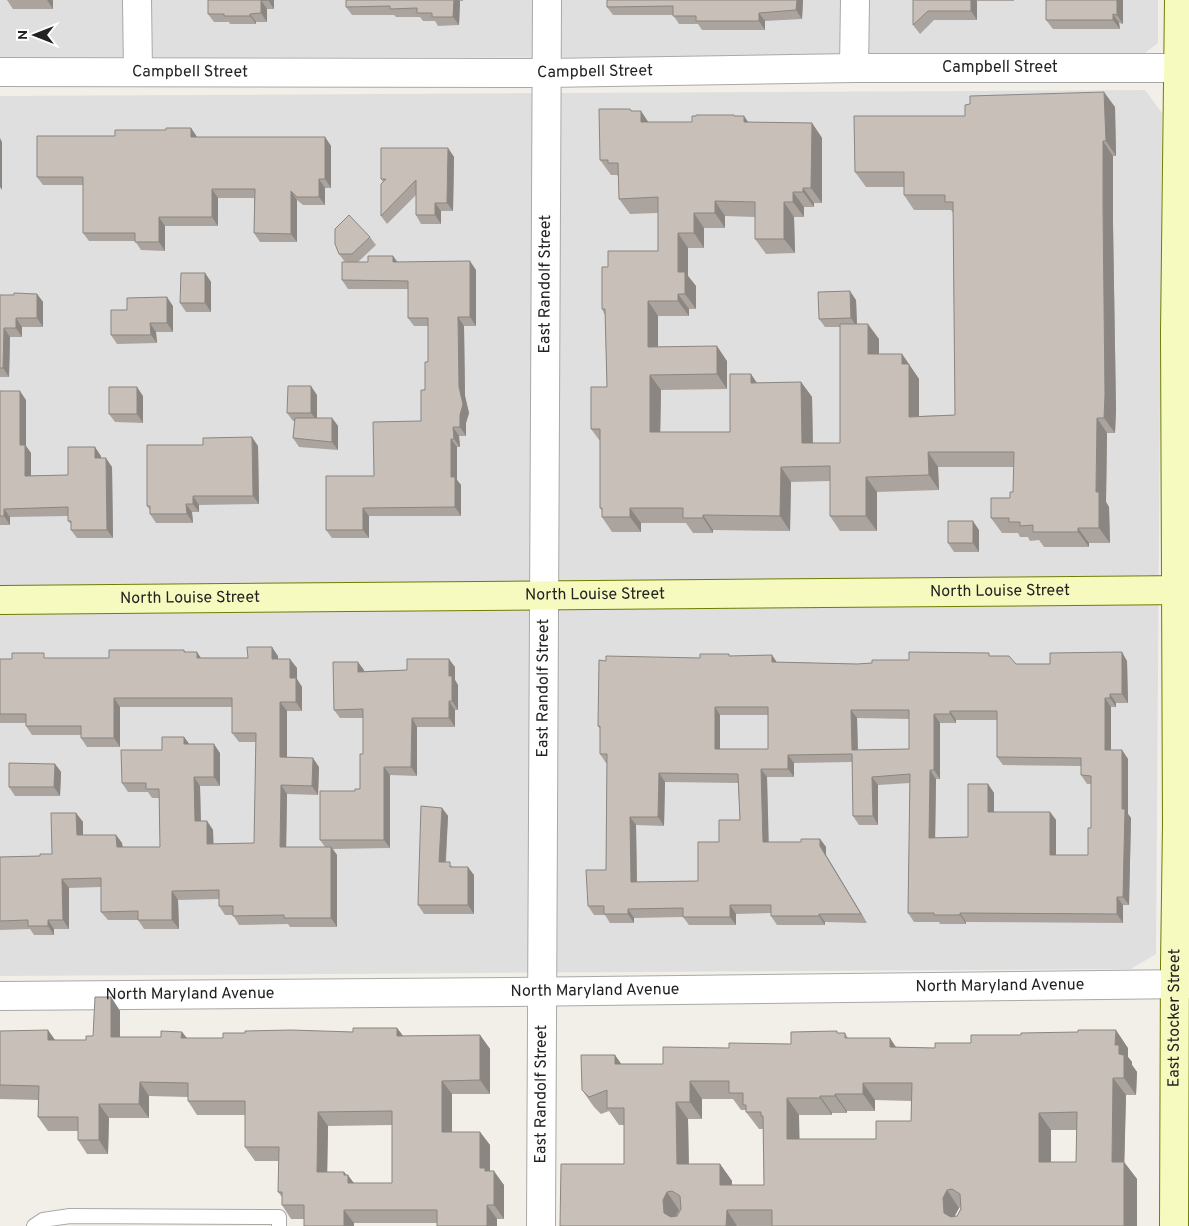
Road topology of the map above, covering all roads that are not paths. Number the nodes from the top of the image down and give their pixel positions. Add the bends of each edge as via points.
1 (137, 0) edge
2 (547, 0) edge
3 (856, 0) edge
4 (1179, 0) edge
5 (854, 68) junction
6 (1184, 68) edge
7 (0, 72) edge
8 (138, 72) junction
9 (546, 73) junction
10 (1183, 590) edge
11 (544, 596) junction
12 (0, 600) edge
13 (1183, 864) edge
14 (1182, 984) edge
15 (542, 992) junction
16 (0, 996) edge
17 (1182, 1195) edge
18 (34, 1226) edge
19 (279, 1226) edge
20 (540, 1226) edge
21 (1174, 1226) edge

1 - 8 street
2 - 9 street, East Randolf Street
3 - 5 street
4 - 6 street, East Stocker Street
5 - 6 street, Campbell Street
5 - 9 street, Campbell Street
6 - 10 street, East Stocker Street via 1176,333
7 - 8 street, Campbell Street
8 - 9 street, Campbell Street
9 - 11 street, East Randolf Street
10 - 11 street, North Louise Street
10 - 13 street, East Stocker Street
11 - 12 street, North Louise Street
11 - 15 street, East Randolf Street
13 - 14 street, East Stocker Street
14 - 15 street, North Maryland Avenue
14 - 17 street, East Stocker Street
15 - 16 street, North Maryland Avenue
15 - 20 street, East Randolf Street
17 - 21 street, East Stocker Street
18 - 19 lane via 43,1220 70,1216 279,1217

